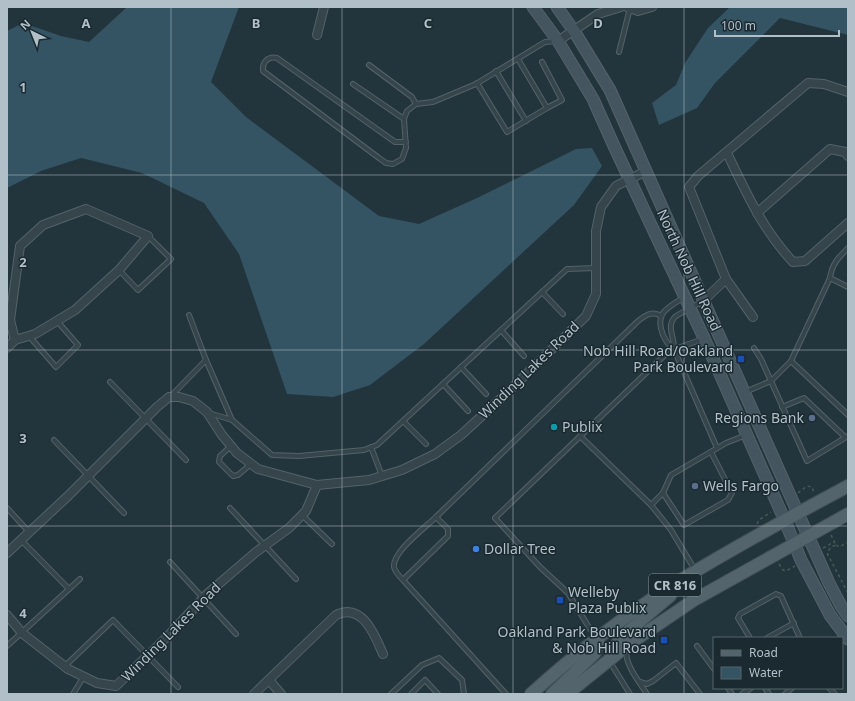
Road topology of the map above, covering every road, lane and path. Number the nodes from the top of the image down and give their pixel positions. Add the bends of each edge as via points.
1 (324, 7) edge
2 (533, 7) edge
3 (557, 7) edge
4 (621, 7) edge
5 (652, 7) edge
6 (629, 8) edge
7 (574, 31) junction
8 (316, 35) dead end
9 (558, 41) junction
10 (619, 52) dead end
11 (518, 59) junction
12 (542, 62) dead end
13 (369, 65) dead end
14 (496, 72) junction
15 (477, 83) junction
16 (353, 84) dead end
17 (848, 92) edge
18 (416, 104) junction
19 (548, 108) junction
20 (404, 119) junction
21 (526, 121) junction
22 (406, 142) junction
23 (727, 153) junction
24 (848, 156) edge
25 (646, 171) junction
26 (629, 179) junction
27 (757, 213) junction
28 (848, 223) edge
29 (148, 236) junction
30 (848, 248) edge
31 (596, 268) junction
32 (120, 270) junction
33 (830, 278) junction
34 (726, 279) junction
35 (848, 287) edge
36 (542, 292) junction
37 (685, 296) junction
38 (703, 301) junction
39 (690, 308) junction
40 (563, 314) dead end
41 (189, 315) dead end
42 (660, 316) junction
43 (753, 317) dead end
44 (57, 321) junction
45 (501, 330) junction
46 (28, 336) junction
47 (704, 338) junction
48 (14, 340) junction
49 (7, 348) edge
50 (754, 348) dead end
51 (674, 350) junction
52 (524, 356) dead end
53 (206, 360) junction
54 (791, 361) junction
55 (461, 367) junction
56 (771, 381) junction
57 (110, 382) dead end
58 (443, 384) junction
59 (744, 392) junction
60 (486, 394) dead end
61 (169, 397) junction
62 (782, 407) junction
63 (468, 411) dead end
64 (207, 412) junction
65 (848, 415) edge
66 (146, 419) junction
67 (232, 420) junction
68 (403, 421) junction
69 (747, 434) junction
70 (580, 436) junction
71 (847, 436) edge
72 (54, 440) dead end
73 (426, 444) dead end
74 (231, 446) junction
75 (371, 447) junction
76 (716, 448) junction
77 (711, 452) junction
78 (186, 460) dead end
79 (252, 464) junction
80 (89, 476) junction
81 (382, 476) junction
82 (317, 485) junction
83 (848, 486) edge
84 (663, 493) junction
85 (651, 505) junction
86 (7, 508) edge
87 (230, 508) dead end
88 (124, 513) dead end
89 (798, 514) junction
90 (848, 514) edge
91 (302, 515) junction
92 (436, 517) junction
93 (785, 521) junction
94 (30, 532) junction
95 (808, 535) junction
96 (21, 540) junction
97 (834, 542) dead end
98 (848, 542) edge
99 (794, 543) junction
100 (332, 544) dead end
101 (836, 544) junction
102 (264, 546) junction
103 (7, 553) edge
104 (170, 562) dead end
105 (695, 572) junction
106 (80, 579) dead end
107 (296, 579) dead end
108 (403, 580) junction
109 (674, 585) junction
110 (69, 589) junction
111 (848, 593) edge
112 (203, 598) junction
113 (7, 615) edge
114 (848, 616) edge
115 (794, 623) junction
116 (22, 632) junction
117 (236, 634) dead end
118 (599, 637) junction
119 (749, 637) edge
120 (769, 637) edge
121 (799, 637) edge
122 (848, 639) edge
123 (629, 644) junction
124 (7, 646) edge
125 (697, 646) dead end
126 (383, 654) dead end
127 (148, 656) junction
128 (609, 660) junction
129 (65, 666) junction
130 (713, 668) edge
131 (84, 676) junction
132 (269, 680) junction
133 (640, 682) junction
134 (178, 687) dead end
135 (73, 694) edge
136 (254, 694) edge
137 (281, 694) edge
138 (391, 694) edge
139 (411, 694) edge
140 (438, 694) edge
141 (464, 694) edge
142 (506, 694) edge
143 (531, 694) edge
144 (552, 694) edge
145 (567, 694) edge
146 (630, 694) edge
147 (647, 694) edge
148 (700, 694) edge

1 - 8 street
2 - 9 main road, North Nob Hill Road
3 - 7 main road, North Nob Hill Road
4 - 7 street via 598,14
5 - 6 street via 638,11
6 - 10 lane
7 - 9 street
7 - 25 main road, North Nob Hill Road via 610,90
9 - 11 lane via 545,42
9 - 26 main road, North Nob Hill Road via 593,99
11 - 14 lane
11 - 19 lane
12 - 19 lane via 562,100
13 - 18 lane via 412,97
14 - 15 lane
14 - 21 lane
15 - 18 lane via 433,102
15 - 21 lane via 507,132
16 - 20 lane
17 - 23 street via 824,84 808,83
18 - 20 lane via 407,111
19 - 21 lane
20 - 22 lane
22 - 22 lane via 395,142 277,58 267,59 262,65 263,71 386,163 393,164 402,159
23 - 27 street
23 - 34 street via 698,176 689,187
24 - 27 street via 845,152 830,149
25 - 26 street, Winding Lakes Road
25 - 38 main road, North Nob Hill Road
26 - 31 street, Winding Lakes Road via 616,186 601,207 596,231
26 - 37 main road, North Nob Hill Road
27 - 28 street via 771,237 793,262 805,261
29 - 32 street
29 - 32 lane via 172,259 138,290
29 - 48 street via 86,209 43,225 20,246 10,320
30 - 33 lane via 838,258
31 - 36 lane via 567,269
31 - 81 street, Winding Lakes Road via 596,294 586,316 508,392 461,435 435,454 402,470
32 - 44 street via 75,310
33 - 35 lane
33 - 54 lane
34 - 38 street
34 - 43 street
36 - 40 lane
36 - 45 lane
37 - 39 main road, North Nob Hill Road
37 - 42 lane via 664,310
38 - 39 lane
38 - 59 main road, North Nob Hill Road
39 - 47 main road, North Nob Hill Road
39 - 51 lane via 672,320 670,328
41 - 53 lane
42 - 51 lane via 660,326 668,345
42 - 92 lane via 650,313 644,315
44 - 46 street
44 - 46 lane via 78,345 56,366
45 - 52 lane
45 - 55 lane
46 - 48 street
47 - 51 lane
47 - 69 main road, North Nob Hill Road
48 - 49 street
50 - 56 lane
51 - 70 lane via 669,351
51 - 76 lane
53 - 61 lane
53 - 67 lane
54 - 56 lane
54 - 65 lane
55 - 58 lane
55 - 60 lane
56 - 59 lane
56 - 62 lane
57 - 66 lane
58 - 63 lane
58 - 68 lane
59 - 89 main road, North Nob Hill Road
61 - 64 street, Winding Lakes Road via 193,401
61 - 66 street
62 - 71 lane via 804,398
62 - 71 lane via 807,461
64 - 67 lane
64 - 74 street, Winding Lakes Road
66 - 78 lane
66 - 80 street
67 - 75 lane via 272,455 298,456 364,450
68 - 73 lane
68 - 75 lane
69 - 76 lane
69 - 93 main road, North Nob Hill Road
70 - 85 lane
70 - 118 lane via 495,518 568,593 590,629
72 - 80 lane
74 - 79 street, Winding Lakes Road
74 - 79 lane via 220,456 219,462 233,476
75 - 81 lane
76 - 77 lane
77 - 84 lane via 671,474
77 - 84 lane via 732,493 728,500 684,525
79 - 82 street, Winding Lakes Road
80 - 88 lane
80 - 94 street
81 - 82 street, Winding Lakes Road via 369,480
82 - 91 street, Winding Lakes Road
83 - 89 main road, CR 816
84 - 85 lane
85 - 105 lane via 671,530
86 - 94 lane
87 - 102 lane
89 - 93 main road, CR 816
89 - 95 main road, North Nob Hill Road
90 - 95 main road, CR 816
91 - 100 lane
91 - 102 street, Winding Lakes Road
92 - 108 lane via 396,558 394,566
92 - 108 lane via 448,530 448,536
93 - 99 main road, North Nob Hill Road
93 - 105 main road, CR 816
94 - 96 street
95 - 99 main road, CR 816
95 - 114 main road, North Nob Hill Road via 829,584
96 - 103 street
96 - 110 lane
97 - 101 path
98 - 101 path via 839,547
99 - 122 main road, North Nob Hill Road via 830,615
99 - 123 main road, CR 816 via 694,600
101 - 111 path via 827,553
102 - 107 lane
102 - 112 street, Winding Lakes Road
104 - 112 lane
105 - 109 main road, CR 816
106 - 110 lane
108 - 142 lane
109 - 118 main road, CR 816
109 - 128 main road via 670,596 620,638
110 - 116 lane
112 - 117 lane
112 - 127 street, Winding Lakes Road
113 - 116 street, Winding Lakes Road
115 - 119 lane via 781,596 776,594 740,614 738,618
115 - 120 lane
115 - 121 lane
116 - 124 lane
116 - 129 street, Winding Lakes Road
118 - 143 main road, CR 816
118 - 144 main road via 596,653
123 - 128 main road, CR 816
123 - 133 lane via 627,662
125 - 130 lane
126 - 132 street via 366,622 351,612 342,612
127 - 129 lane via 113,620
127 - 131 street, Winding Lakes Road via 116,686 97,683
127 - 134 lane
128 - 145 main road, CR 816
128 - 146 lane
129 - 131 street, Winding Lakes Road
131 - 135 lane
132 - 136 street
132 - 137 street
133 - 147 lane
133 - 148 lane via 647,684 654,681 676,663
138 - 141 lane via 422,665 439,658 462,680
139 - 140 lane via 425,680

